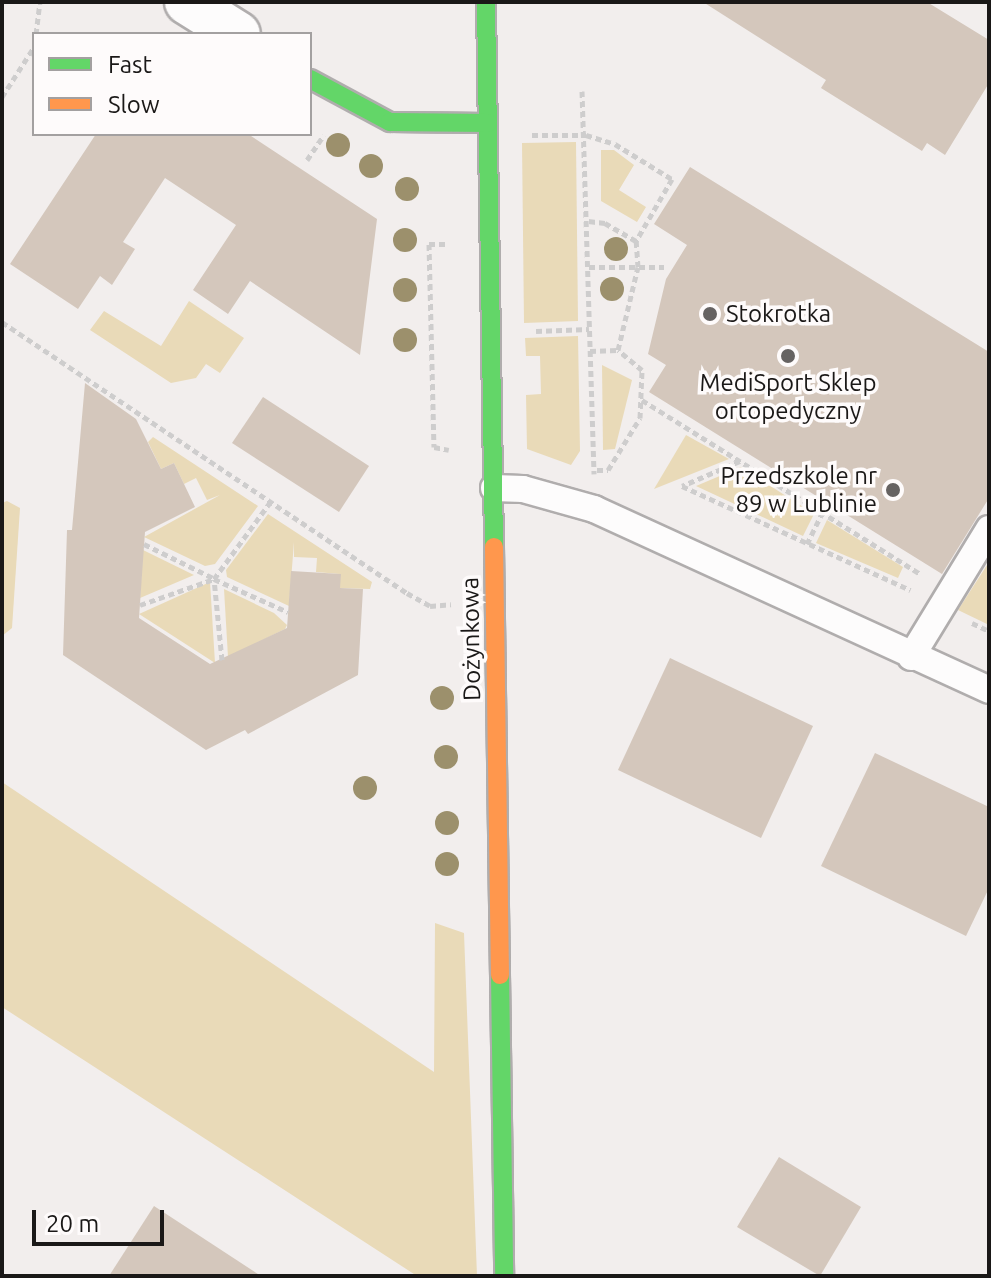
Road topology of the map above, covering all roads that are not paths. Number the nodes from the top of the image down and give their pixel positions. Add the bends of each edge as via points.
1 (187, 2) edge
2 (486, 2) edge
3 (235, 32) edge
4 (312, 80) edge
5 (488, 123) junction
6 (494, 488) junction
7 (989, 529) edge
8 (899, 652) junction
9 (989, 690) edge
10 (504, 1276) edge

1 - 3 street
2 - 5 street, Dożynkowa
4 - 5 street via 390,122
5 - 6 street, Dożynkowa
6 - 8 lane via 523,489 594,509
6 - 10 street, Dożynkowa
7 - 8 lane
8 - 9 lane

